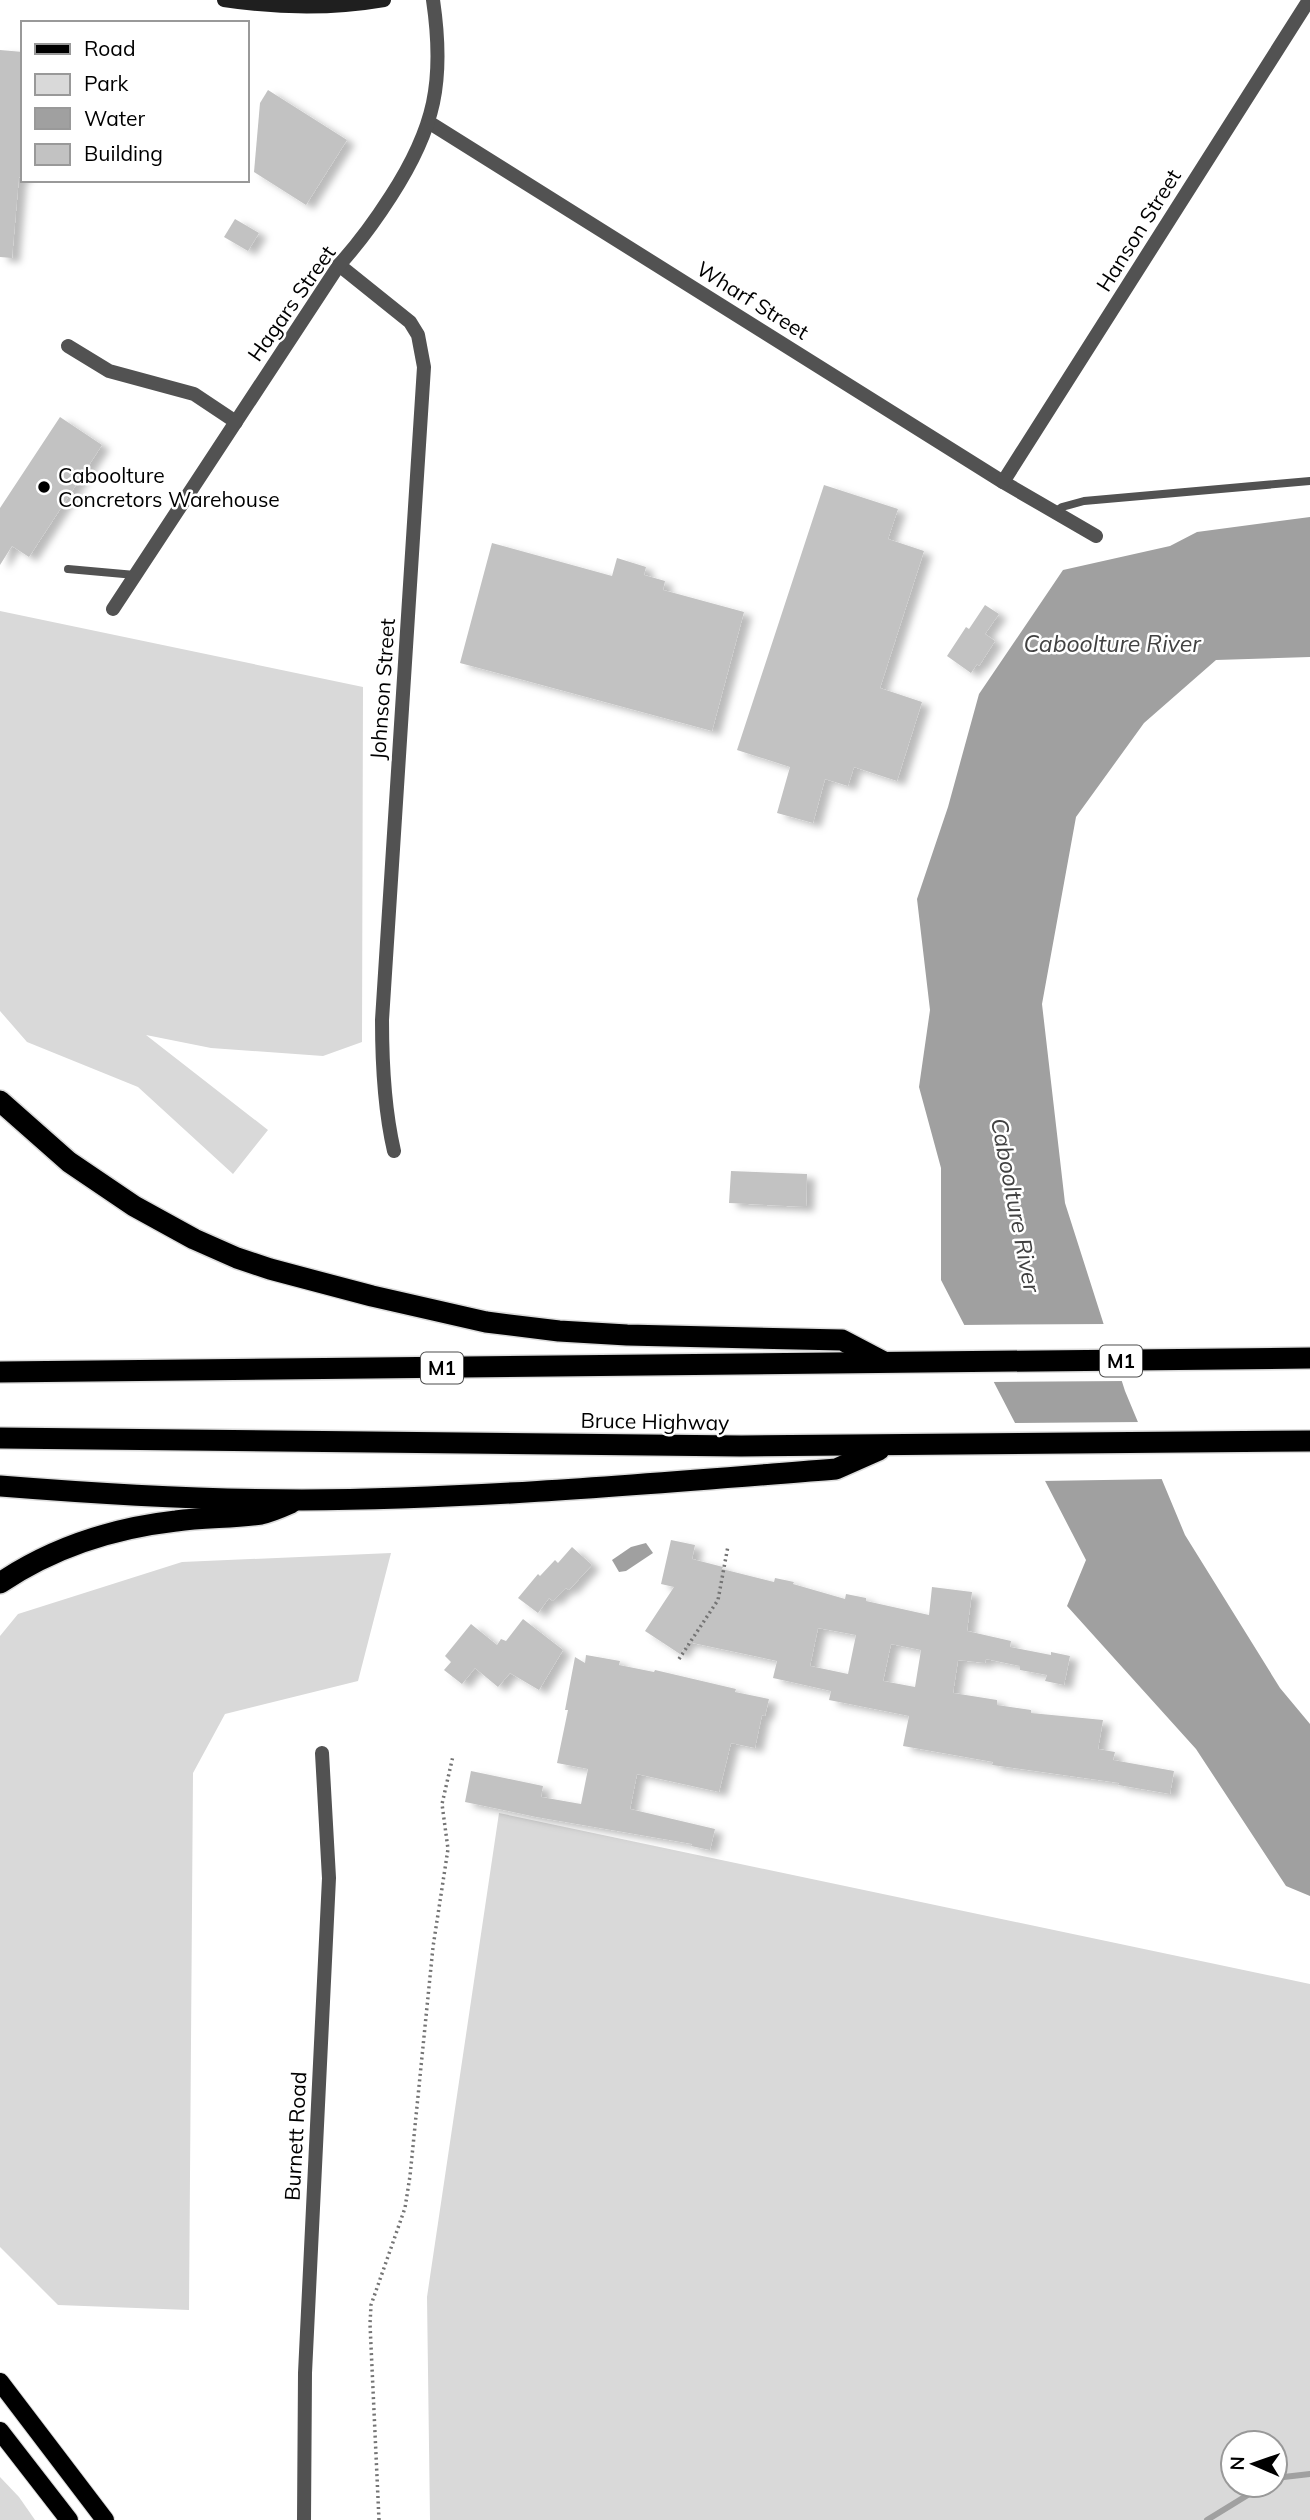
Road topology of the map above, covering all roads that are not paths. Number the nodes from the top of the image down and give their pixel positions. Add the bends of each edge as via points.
1 (224, 0) edge
2 (384, 0) edge
3 (433, 0) edge
4 (1309, 0) edge
5 (430, 122) junction
6 (339, 265) junction
7 (68, 346) dead end
8 (236, 422) junction
9 (1310, 481) edge
10 (1003, 482) junction
11 (1055, 512) junction
12 (1096, 536) dead end
13 (68, 569) dead end
14 (135, 575) junction
15 (113, 609) dead end
16 (0, 1101) edge
17 (394, 1151) dead end
18 (1310, 1359) edge
19 (884, 1362) junction
20 (0, 1372) edge
21 (0, 1438) edge
22 (1310, 1441) edge
23 (887, 1446) junction
24 (0, 1486) edge
25 (300, 1500) junction
26 (0, 1583) edge
27 (322, 1754) dead end
28 (0, 2382) edge
29 (0, 2431) edge
30 (69, 2520) edge
31 (104, 2520) edge
32 (304, 2520) edge

1 - 2 main road via 290,6
3 - 5 street, Hagars Street via 438,68
4 - 10 street, Hanson Street
5 - 6 street, Hagars Street via 407,172 362,240
5 - 10 street, Wharf Street
6 - 8 street, Hagars Street
6 - 17 street, Johnson Street via 410,322 418,335 424,367 382,1020 382,1071
7 - 8 street via 109,371 194,394
8 - 14 street, Hagars Street
9 - 11 lane via 1138,494 1084,501
10 - 11 street, Wharf Street
11 - 12 street, Wharf Street
13 - 14 lane
14 - 15 street, Hagars Street
16 - 19 highway via 69,1162 134,1206 194,1239 270,1269 486,1322 627,1335 842,1340
18 - 19 highway, M1
19 - 20 highway, M1
21 - 23 highway, Bruce Highway
22 - 23 highway, Bruce Highway
23 - 25 highway via 836,1469 508,1494
24 - 25 highway
25 - 26 highway via 264,1514 120,1530 57,1553
27 - 32 street, Burnett Road via 329,1878 305,2373
28 - 31 main road
29 - 30 main road

